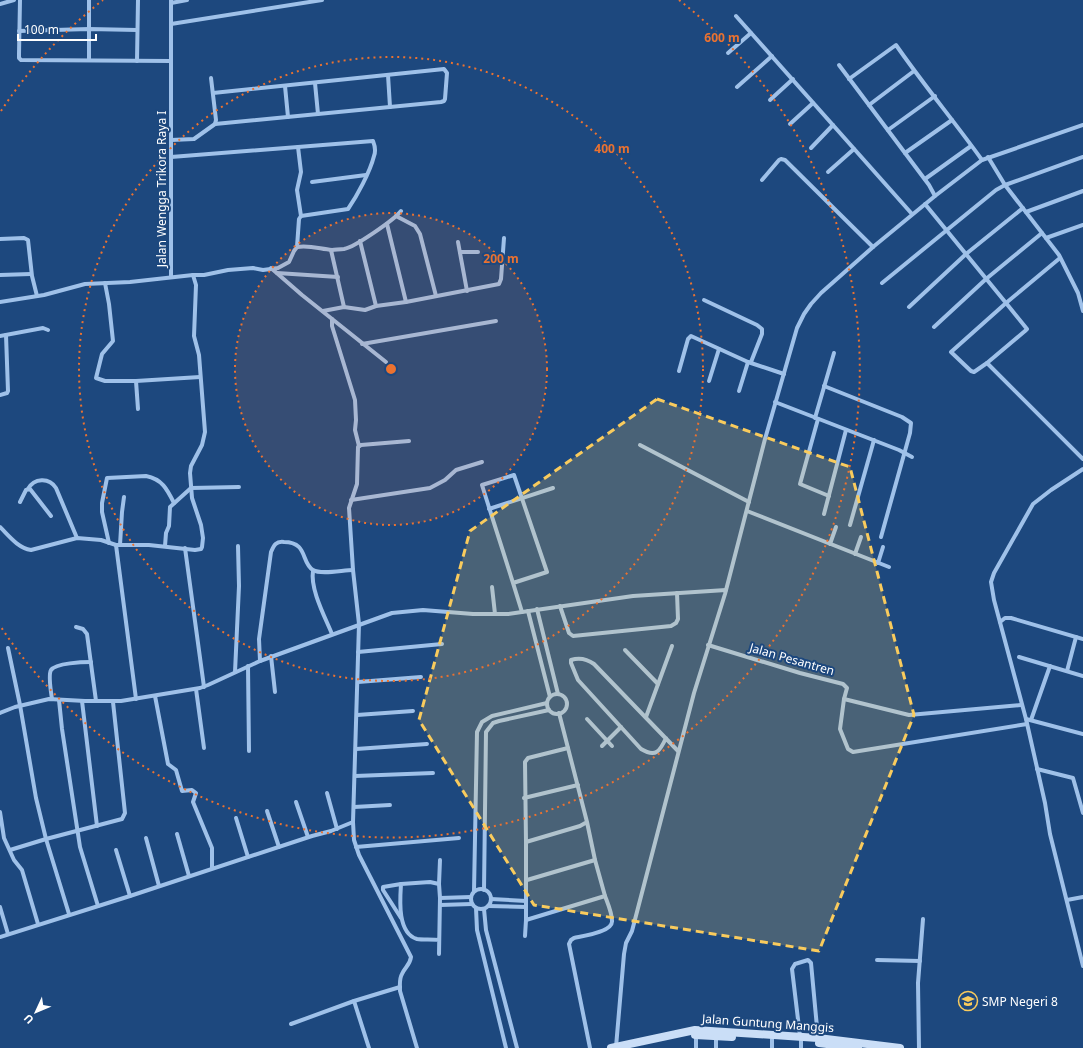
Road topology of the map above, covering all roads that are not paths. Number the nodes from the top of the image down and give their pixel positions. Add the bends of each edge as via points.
1 (14, 0) edge
2 (20, 0) edge
3 (89, 0) edge
4 (138, 0) edge
5 (187, 0) edge
6 (322, 0) edge
7 (171, 1) edge
8 (0, 4) edge
9 (736, 16) dead end
10 (171, 24) junction
11 (89, 29) junction
12 (137, 30) junction
13 (19, 31) junction
14 (751, 33) junction
15 (728, 53) dead end
16 (772, 56) junction
17 (89, 60) junction
18 (137, 61) junction
19 (171, 61) junction
20 (839, 65) dead end
21 (914, 71) junction
22 (388, 75) junction
23 (211, 78) dead end
24 (793, 79) junction
25 (849, 79) junction
26 (315, 83) junction
27 (285, 86) junction
28 (737, 87) dead end
29 (213, 93) junction
30 (935, 96) junction
31 (770, 100) dead end
32 (813, 103) junction
33 (869, 105) junction
34 (390, 107) junction
35 (318, 114) junction
36 (288, 117) junction
37 (952, 120) junction
38 (214, 124) junction
39 (790, 124) dead end
40 (833, 125) junction
41 (1083, 125) edge
42 (888, 130) junction
43 (171, 140) junction
44 (972, 146) junction
45 (298, 147) junction
46 (810, 148) dead end
47 (854, 149) junction
48 (905, 153) junction
49 (171, 157) junction
50 (988, 157) junction
51 (1083, 157) edge
52 (982, 160) junction
53 (828, 172) dead end
54 (366, 175) junction
55 (925, 179) junction
56 (762, 180) dead end
57 (312, 182) dead end
58 (1005, 185) junction
59 (1083, 191) edge
60 (935, 196) junction
61 (924, 204) junction
62 (401, 210) dead end
63 (1024, 210) junction
64 (912, 214) junction
65 (301, 216) junction
66 (396, 216) junction
67 (387, 224) junction
68 (1083, 224) edge
69 (946, 230) junction
70 (1042, 233) junction
71 (504, 238) dead end
72 (1046, 238) junction
73 (0, 239) edge
74 (360, 240) junction
75 (458, 242) dead end
76 (298, 247) junction
77 (872, 247) junction
78 (331, 250) junction
79 (460, 252) junction
80 (478, 252) dead end
81 (966, 254) junction
82 (1060, 258) junction
83 (271, 268) junction
84 (277, 273) junction
85 (32, 274) junction
86 (0, 275) edge
87 (193, 275) junction
88 (171, 277) junction
89 (338, 278) junction
90 (986, 279) junction
91 (104, 283) junction
92 (882, 283) dead end
93 (467, 291) junction
94 (37, 296) junction
95 (436, 296) junction
96 (704, 300) dead end
97 (0, 302) edge
98 (406, 302) junction
99 (1006, 303) junction
100 (376, 306) junction
101 (344, 307) junction
102 (909, 307) dead end
103 (323, 311) junction
104 (1083, 311) edge
105 (332, 319) junction
106 (496, 321) dead end
107 (934, 327) dead end
108 (48, 330) dead end
109 (6, 335) junction
110 (0, 336) edge
111 (362, 344) junction
112 (719, 349) junction
113 (834, 353) dead end
114 (386, 362) dead end
115 (749, 362) junction
116 (986, 363) junction
117 (679, 371) dead end
118 (784, 374) junction
119 (200, 377) junction
120 (136, 381) junction
121 (709, 381) dead end
122 (824, 386) junction
123 (739, 391) dead end
124 (0, 395) edge
125 (776, 402) junction
126 (138, 409) dead end
127 (817, 418) junction
128 (846, 430) junction
129 (874, 440) junction
130 (409, 441) dead end
131 (640, 445) dead end
132 (359, 446) junction
133 (904, 453) junction
134 (912, 457) dead end
135 (1083, 459) edge
136 (482, 462) dead end
137 (1083, 469) edge
138 (239, 487) dead end
139 (190, 488) junction
140 (553, 488) dead end
141 (28, 489) junction
142 (829, 496) junction
143 (124, 497) dead end
144 (522, 498) junction
145 (351, 500) junction
146 (20, 502) dead end
147 (749, 502) junction
148 (174, 503) junction
149 (489, 509) junction
150 (747, 511) junction
151 (824, 514) dead end
152 (51, 516) dead end
153 (850, 525) dead end
154 (0, 527) edge
155 (836, 527) dead end
156 (861, 537) dead end
157 (881, 537) dead end
158 (77, 538) junction
159 (109, 543) junction
160 (830, 544) junction
161 (118, 545) junction
162 (165, 546) junction
163 (238, 546) dead end
164 (884, 547) dead end
165 (185, 548) junction
166 (855, 554) junction
167 (878, 563) junction
168 (889, 567) dead end
169 (353, 570) junction
170 (313, 571) junction
171 (513, 583) junction
172 (492, 587) dead end
173 (726, 590) junction
174 (677, 593) junction
175 (560, 606) junction
176 (537, 609) junction
177 (528, 611) junction
178 (522, 612) junction
179 (495, 614) junction
180 (1000, 622) junction
181 (359, 624) junction
182 (76, 627) dead end
183 (332, 634) junction
184 (1076, 637) junction
185 (1083, 640) edge
186 (442, 644) dead end
187 (708, 645) junction
188 (672, 646) dead end
189 (8, 648) dead end
190 (625, 650) dead end
191 (358, 652) junction
192 (271, 656) junction
193 (1019, 657) dead end
194 (549, 658) junction
195 (540, 660) junction
196 (260, 661) junction
197 (91, 662) junction
198 (248, 666) junction
199 (1050, 666) junction
200 (1067, 671) junction
201 (236, 672) junction
202 (1083, 676) edge
203 (421, 677) dead end
204 (358, 682) junction
205 (658, 684) junction
206 (204, 687) junction
207 (196, 688) junction
208 (275, 692) dead end
209 (558, 694) junction
210 (155, 696) junction
211 (550, 697) junction
212 (52, 699) junction
213 (136, 699) junction
214 (844, 699) junction
215 (59, 700) junction
216 (82, 701) junction
217 (96, 701) junction
218 (113, 702) junction
219 (547, 703) junction
220 (20, 705) junction
221 (1022, 705) junction
222 (549, 710) junction
223 (413, 711) dead end
224 (514, 711) junction
225 (0, 713) edge
226 (559, 713) junction
227 (357, 715) junction
228 (646, 717) junction
229 (515, 718) junction
230 (586, 719) dead end
231 (1026, 719) junction
232 (1031, 720) junction
233 (1027, 724) junction
234 (621, 726) junction
235 (1083, 734) edge
236 (666, 738) junction
237 (606, 741) junction
238 (427, 744) dead end
239 (602, 746) dead end
240 (612, 746) dead end
241 (204, 748) dead end
242 (568, 748) junction
243 (356, 749) junction
244 (249, 751) dead end
245 (678, 752) junction
246 (1037, 769) junction
247 (433, 773) dead end
248 (355, 776) junction
249 (578, 786) junction
250 (327, 793) dead end
251 (524, 798) junction
252 (296, 802) dead end
253 (390, 805) dead end
254 (354, 807) junction
255 (267, 811) dead end
256 (0, 812) edge
257 (1083, 813) edge
258 (236, 818) dead end
259 (353, 822) junction
260 (587, 822) junction
261 (97, 826) junction
262 (337, 829) junction
263 (77, 830) junction
264 (177, 834) dead end
265 (308, 837) junction
266 (146, 838) dead end
267 (459, 838) dead end
268 (46, 839) junction
269 (526, 842) junction
270 (279, 847) junction
271 (356, 847) junction
272 (10, 850) junction
273 (116, 850) dead end
274 (248, 857) junction
275 (440, 860) dead end
276 (595, 860) junction
277 (212, 868) junction
278 (189, 876) junction
279 (527, 880) junction
280 (401, 884) junction
281 (439, 884) junction
282 (159, 886) junction
283 (484, 890) junction
284 (474, 891) junction
285 (130, 896) junction
286 (605, 896) junction
287 (471, 897) junction
288 (1083, 897) edge
289 (440, 898) junction
290 (491, 899) junction
291 (1067, 900) junction
292 (526, 901) junction
293 (472, 904) junction
294 (98, 906) junction
295 (440, 906) junction
296 (488, 906) junction
297 (0, 907) edge
298 (526, 907) junction
299 (476, 908) junction
300 (484, 909) junction
301 (69, 914) junction
302 (401, 918) junction
303 (923, 919) dead end
304 (526, 920) junction
305 (38, 924) junction
306 (8, 934) junction
307 (525, 936) dead end
308 (0, 937) edge
309 (439, 940) junction
310 (439, 954) dead end
311 (877, 960) dead end
312 (920, 961) junction
313 (1083, 966) edge
314 (400, 987) junction
315 (354, 1001) junction
316 (292, 1024) dead end
317 (696, 1035) junction
318 (716, 1037) junction
319 (818, 1038) junction
320 (772, 1039) junction
321 (800, 1042) edge
322 (614, 1047) edge
323 (369, 1048) edge
324 (416, 1048) edge
325 (506, 1048) edge
326 (517, 1048) edge
327 (590, 1048) edge
328 (632, 1048) edge
329 (696, 1048) edge
330 (716, 1048) edge
331 (772, 1048) edge
332 (858, 1048) edge
333 (900, 1048) edge
334 (919, 1048) edge

1 - 8 street
2 - 13 street
3 - 11 street
4 - 12 street
5 - 7 street
6 - 10 street
7 - 10 street, Jalan Wengga Trikora Raya I
9 - 14 street
10 - 19 street, Jalan Wengga Trikora Raya I
11 - 12 street
11 - 13 street
11 - 17 street
12 - 18 street
13 - 17 street via 21,60
14 - 15 street
14 - 16 street
16 - 24 street
16 - 28 street
17 - 18 street
18 - 19 street
19 - 43 street, Jalan Wengga Trikora Raya I
20 - 25 street
21 - 25 street via 896,45
21 - 30 street
21 - 33 street
22 - 26 street
22 - 34 street
22 - 34 street via 444,69 447,73 444,101
23 - 29 street
24 - 31 street
24 - 32 street
25 - 33 street
26 - 27 street
26 - 35 street
27 - 29 street
27 - 36 street
29 - 38 street via 216,120
30 - 37 street
30 - 42 street
32 - 39 street
32 - 40 street
33 - 42 street
34 - 35 street
35 - 36 street
36 - 38 street
37 - 44 street
37 - 48 street
38 - 43 street via 194,139
40 - 46 street
40 - 47 street
41 - 50 street
42 - 48 street
43 - 49 street, Jalan Wengga Trikora Raya I
44 - 52 street
44 - 55 street
45 - 49 street
45 - 54 street via 373,141 374,156
45 - 65 street via 301,172 297,190
47 - 53 street
47 - 64 street
48 - 55 street
49 - 88 street, Jalan Wengga Trikora Raya I
50 - 52 street
50 - 58 street
51 - 58 street
52 - 60 street
54 - 57 street
54 - 65 street via 348,210
55 - 60 street
56 - 77 street via 779,160 785,160
58 - 63 street
58 - 69 street
59 - 63 street
60 - 61 street
61 - 64 street
61 - 69 street
62 - 66 street
63 - 70 street
63 - 81 street
64 - 77 street
65 - 76 street
66 - 67 street
66 - 95 street via 415,226 420,234
67 - 74 street
67 - 98 street
68 - 72 street
69 - 81 street
69 - 92 street
70 - 72 street
70 - 90 street
71 - 93 street via 502,279 499,284
72 - 82 street
73 - 85 street via 28,240
74 - 78 street via 345,249
74 - 100 street
75 - 79 street
76 - 78 street via 317,246
76 - 83 street via 286,264
77 - 118 street via 821,293 804,314 797,328
78 - 89 street
79 - 80 street
79 - 93 street
81 - 90 street
81 - 102 street
82 - 99 street
82 - 104 street via 1078,293
83 - 84 street
83 - 87 street
84 - 89 street
84 - 103 street
85 - 86 street
85 - 94 street
87 - 88 street
87 - 119 street via 196,285 194,336 199,355
88 - 91 street, Jalan Wengga Trikora Raya I
89 - 101 street
90 - 99 street
90 - 107 street
91 - 94 street, Jalan Wengga Trikora Raya I via 85,284
91 - 120 street via 113,341 102,354 96,378 105,381
93 - 95 street
94 - 97 street, Jalan Wengga Trikora Raya I
95 - 98 street
96 - 115 street via 762,329
98 - 100 street
99 - 116 street via 1027,329 1026,332
99 - 116 street via 951,352 974,372
100 - 101 street via 365,310
101 - 103 street
103 - 105 street
105 - 111 street
105 - 132 street via 354,400 355,430
106 - 111 street
108 - 109 street via 43,328
109 - 110 street
109 - 124 street via 8,391
111 - 114 street
112 - 115 street
112 - 117 street via 691,336
112 - 121 street
113 - 122 street
115 - 118 street
115 - 123 street
116 - 135 street
118 - 125 street
119 - 120 street
119 - 139 street via 205,432 202,445 190,469
120 - 126 street
122 - 127 street
122 - 133 street via 909,420 912,425
125 - 127 street
125 - 147 street
127 - 128 street
127 - 142 street via 800,484
128 - 129 street
128 - 142 street
129 - 133 street
129 - 153 street
130 - 132 street
131 - 147 street
132 - 145 street via 356,484
133 - 134 street
133 - 157 street
136 - 145 street via 456,470 430,488
137 - 180 street via 1033,504 996,568 991,582
138 - 139 street
139 - 148 street
139 - 165 street via 204,545 201,549
140 - 144 street
141 - 146 street
141 - 152 street
141 - 158 street via 36,481 48,480 52,483
142 - 151 street
143 - 161 street
144 - 149 street
144 - 149 street via 514,475 482,485
144 - 171 street via 547,572
145 - 169 street via 349,508
147 - 150 street
148 - 159 street via 164,485 153,477 107,478 102,512
148 - 162 street via 169,511
149 - 171 street
150 - 160 street
150 - 173 street
154 - 158 street via 20,546 31,550
155 - 160 street
156 - 166 street
158 - 159 street
159 - 161 street
160 - 166 street
161 - 162 street
161 - 213 street
162 - 165 street
163 - 201 street
164 - 167 street
165 - 206 street
166 - 167 street
167 - 168 street
169 - 170 street via 326,573
169 - 181 street
170 - 183 street via 314,585
170 - 196 street via 295,543 284,542 274,545 270,552 259,639
171 - 178 street
172 - 179 street
173 - 174 street
173 - 187 street
174 - 175 street
174 - 175 street via 678,619 671,626 573,636 569,633
175 - 176 street
176 - 177 street
176 - 194 street
177 - 178 street
177 - 195 street
178 - 179 street
179 - 181 street via 408,611 392,613
180 - 184 street via 1005,618 1011,618
180 - 221 street
181 - 183 street
181 - 191 street
182 - 197 street via 83,629 87,634
183 - 192 street
184 - 185 street
184 - 200 street
186 - 191 street
187 - 214 street, Jalan Pesantren via 843,684 847,688
187 - 245 street
188 - 205 street
189 - 220 street
190 - 205 street
191 - 204 street
192 - 196 street
192 - 208 street
193 - 199 street
194 - 195 street
194 - 209 street
195 - 211 street
196 - 198 street
197 - 212 street via 77,662 52,668
197 - 217 street
198 - 201 street
198 - 244 street
199 - 200 street
199 - 232 street
200 - 202 street
201 - 206 street
203 - 204 street
204 - 227 street
205 - 228 street
206 - 207 street
207 - 210 street
207 - 241 street
209 - 211 street
209 - 226 street via 564,697 566,703 565,710
210 - 213 street
210 - 277 street via 168,764 176,770 182,791 192,790 196,793 193,802 212,848
211 - 219 street
212 - 215 street
212 - 220 street
213 - 218 street
214 - 221 street via 909,715
214 - 233 street via 840,729 848,749 853,752
215 - 216 street
215 - 263 street
216 - 217 street
216 - 261 street
217 - 218 street
218 - 261 street via 125,813 122,819
219 - 222 street
219 - 224 street
220 - 225 street
220 - 268 street via 36,798
221 - 231 street
222 - 226 street
222 - 229 street
223 - 227 street
224 - 229 street
224 - 284 street via 492,716 482,722 477,732
226 - 242 street
227 - 243 street
228 - 234 street via 589,660 572,659 571,664 578,680
228 - 236 street
229 - 283 street via 493,724 485,736
230 - 237 street
231 - 232 street
231 - 233 street
232 - 235 street
233 - 246 street
234 - 236 street via 645,751 660,751
234 - 237 street
236 - 245 street
237 - 239 street
237 - 240 street
238 - 243 street
242 - 249 street
242 - 251 street via 526,760
243 - 248 street
245 - 322 street via 632,931 626,943
246 - 257 street via 1073,778
246 - 291 street
247 - 248 street
248 - 254 street
249 - 251 street
249 - 260 street
250 - 262 street
251 - 269 street
252 - 265 street
253 - 254 street
254 - 259 street
255 - 270 street
256 - 272 street via 4,838
258 - 274 street
259 - 262 street
259 - 271 street
260 - 269 street
260 - 276 street
261 - 263 street
262 - 265 street
263 - 268 street
263 - 294 street
264 - 278 street
265 - 270 street
266 - 282 street
267 - 271 street
268 - 272 street
268 - 301 street
269 - 279 street
270 - 274 street
271 - 314 street via 411,957 402,974
272 - 305 street via 22,870
273 - 285 street
274 - 277 street
275 - 281 street
276 - 279 street
276 - 286 street
277 - 278 street
278 - 282 street
279 - 292 street
280 - 281 street
280 - 302 street
280 - 302 street via 388,885 383,887 383,890
281 - 289 street
282 - 285 street
283 - 284 street
283 - 290 street
284 - 287 street
285 - 294 street
286 - 304 street
286 - 327 street via 611,926 606,930 574,938 569,944
287 - 289 street
287 - 293 street
288 - 291 street
289 - 295 street
290 - 292 street
290 - 296 street
291 - 313 street
292 - 298 street
293 - 295 street
293 - 299 street
294 - 301 street
295 - 309 street
296 - 298 street
296 - 300 street
297 - 306 street
298 - 304 street
299 - 300 street
299 - 325 street via 477,930
300 - 326 street via 486,930
301 - 305 street
302 - 309 street via 407,931 417,939
303 - 312 street
304 - 307 street
305 - 306 street
306 - 308 street
309 - 310 street
311 - 312 street
312 - 334 street
314 - 315 street
314 - 324 street
315 - 316 street
315 - 323 street
317 - 318 street, Jalan Guntung Manggis
317 - 328 street, Jalan Guntung Manggis
317 - 329 street
318 - 320 street, Jalan Guntung Manggis
318 - 330 street
319 - 321 street, Jalan Guntung Manggis
319 - 321 street via 811,963 808,960 795,964 792,969
319 - 333 street, Jalan Guntung Manggis
320 - 321 street, Jalan Guntung Manggis
320 - 331 street
321 - 322 street, Jalan Guntung Manggis via 695,1030
321 - 332 street, Jalan Guntung Manggis

